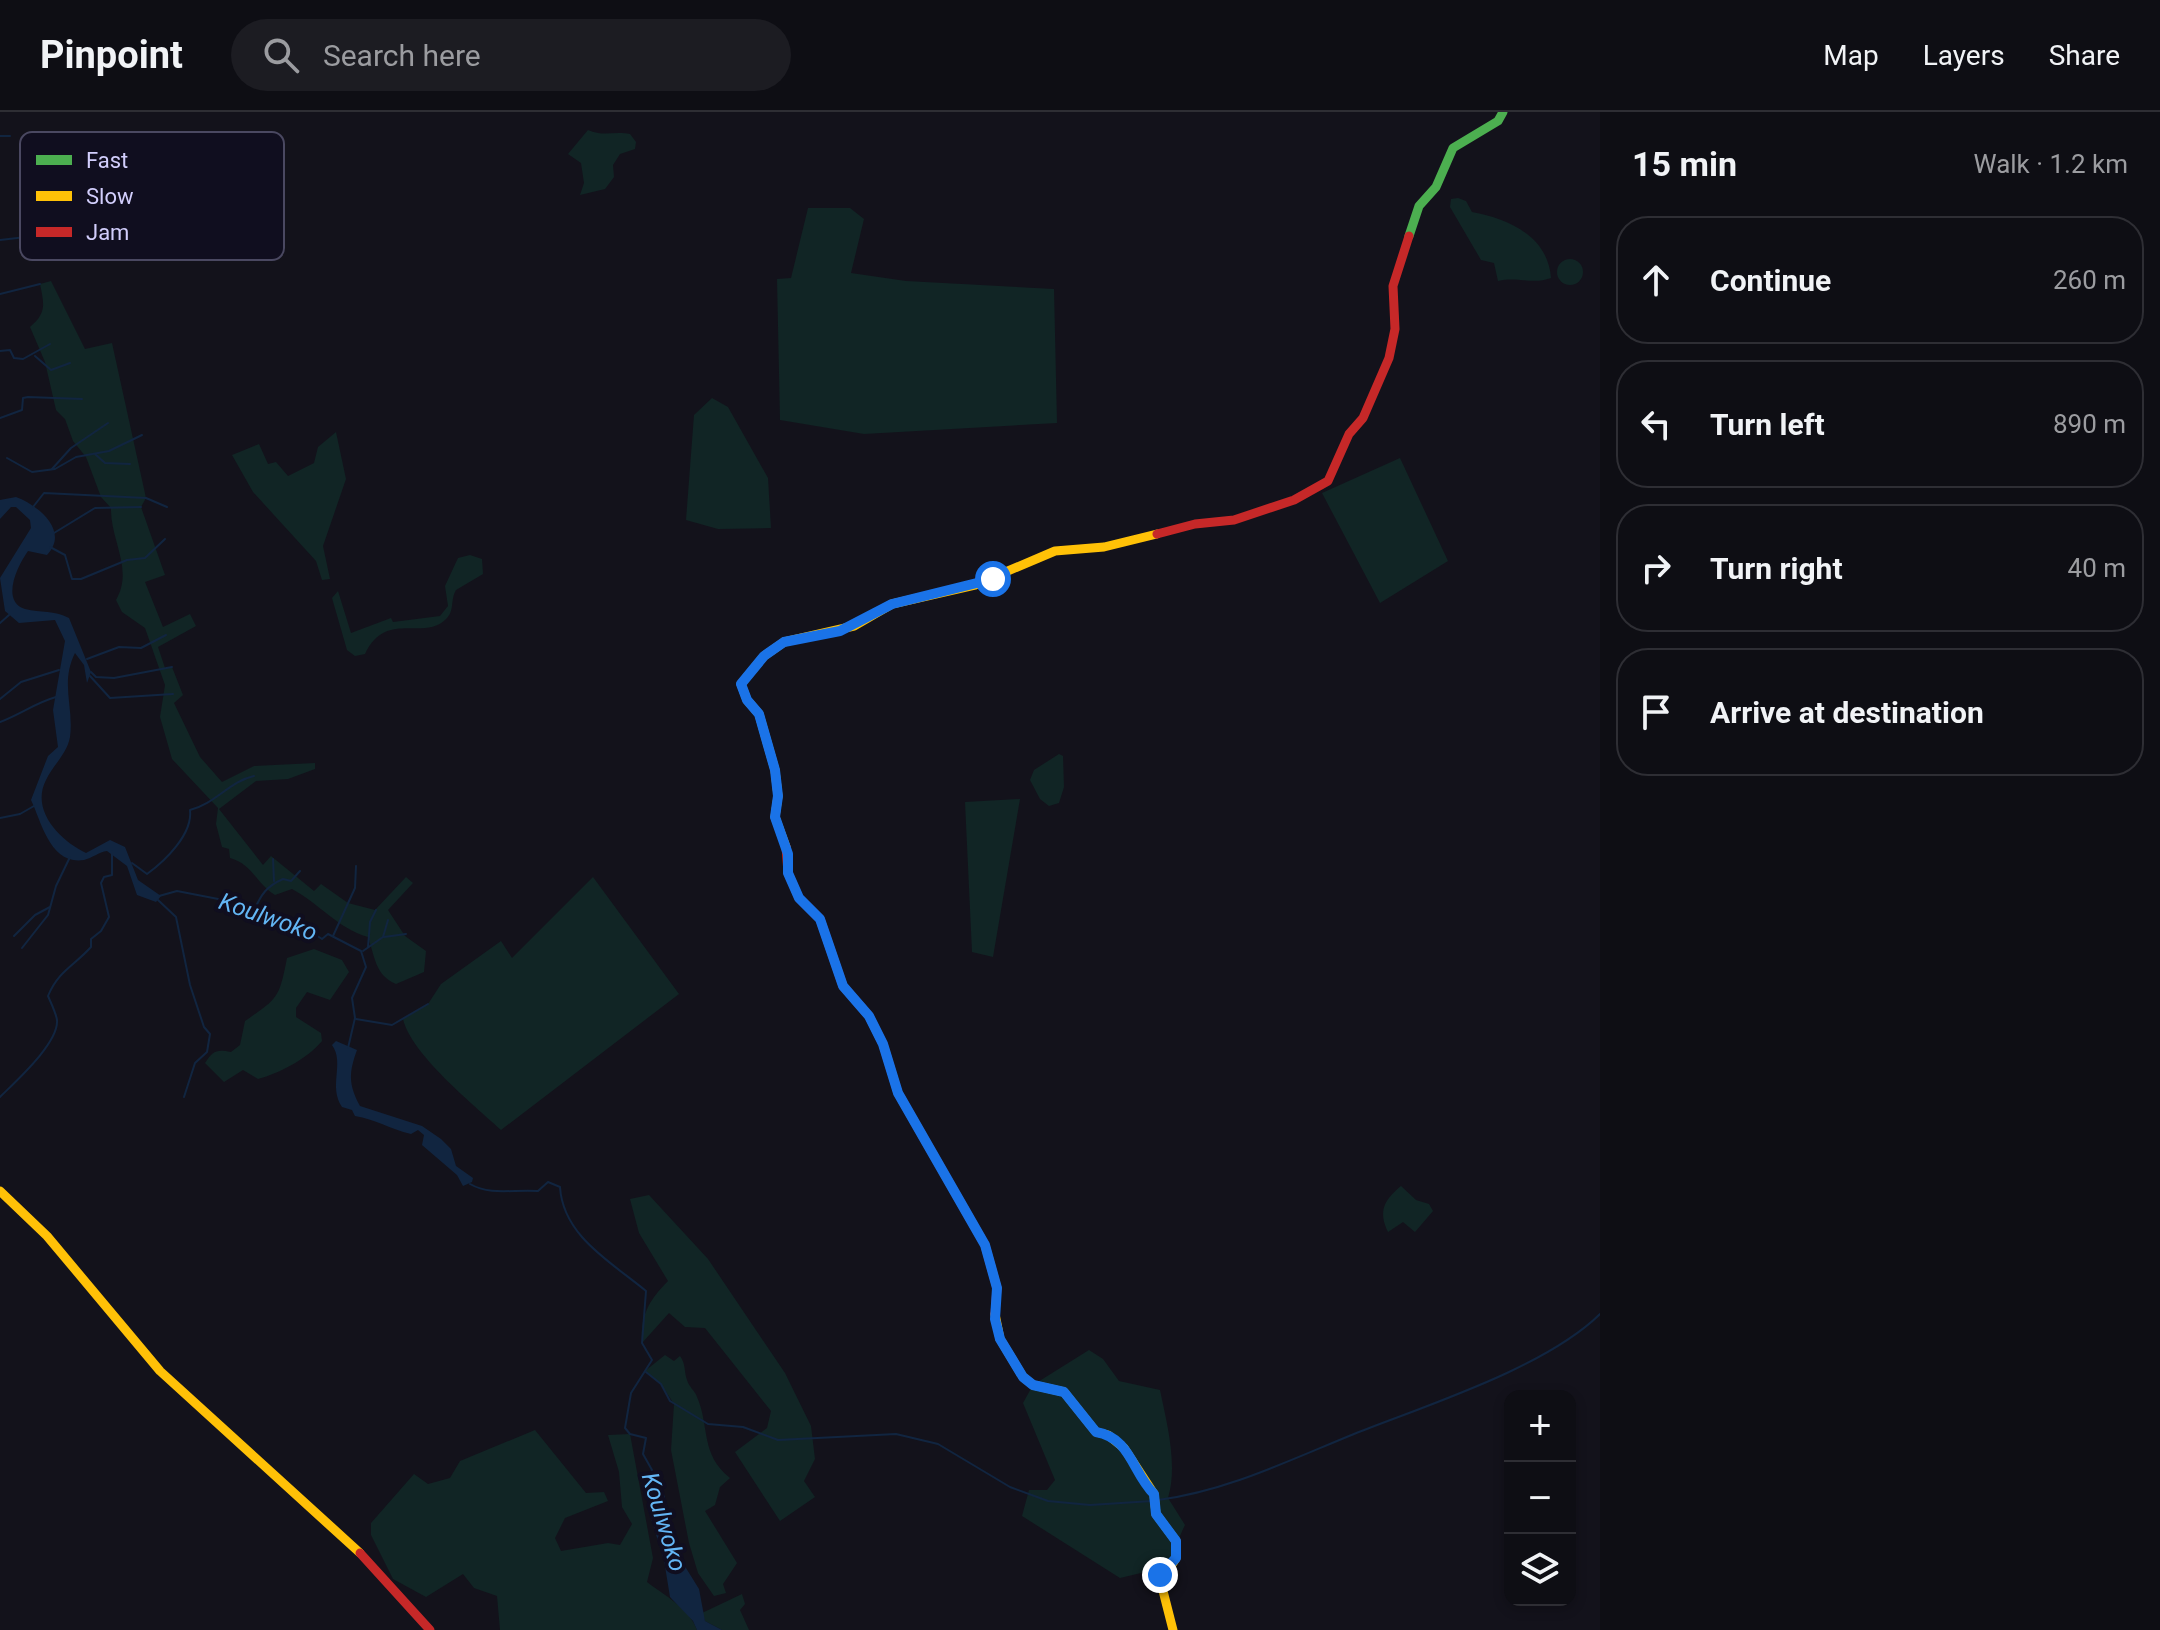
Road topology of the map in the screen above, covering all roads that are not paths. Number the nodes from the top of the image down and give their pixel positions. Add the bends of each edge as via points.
1 (1503, 112) edge
2 (0, 1191) edge
3 (430, 1630) edge
4 (1173, 1630) edge

1 - 4 street via 1498,121 1453,148 1436,187 1419,206 1393,286 1396,319 1389,358 1328,481 1294,500 1234,520 1195,524 1104,547 1055,551 975,585 892,604 854,626 784,642 741,684 759,714 775,770 775,817 788,854 788,873 799,898 820,919 843,986 869,1016 898,1093 985,1245 997,1288 995,1319 1012,1363 1033,1385 1064,1392 1096,1432 1130,1452 1142,1482 1154,1494 1156,1514 1176,1541 1176,1558 1160,1575 1159,1585
2 - 3 street via 47,1236 179,1391 296,1491 385,1577

